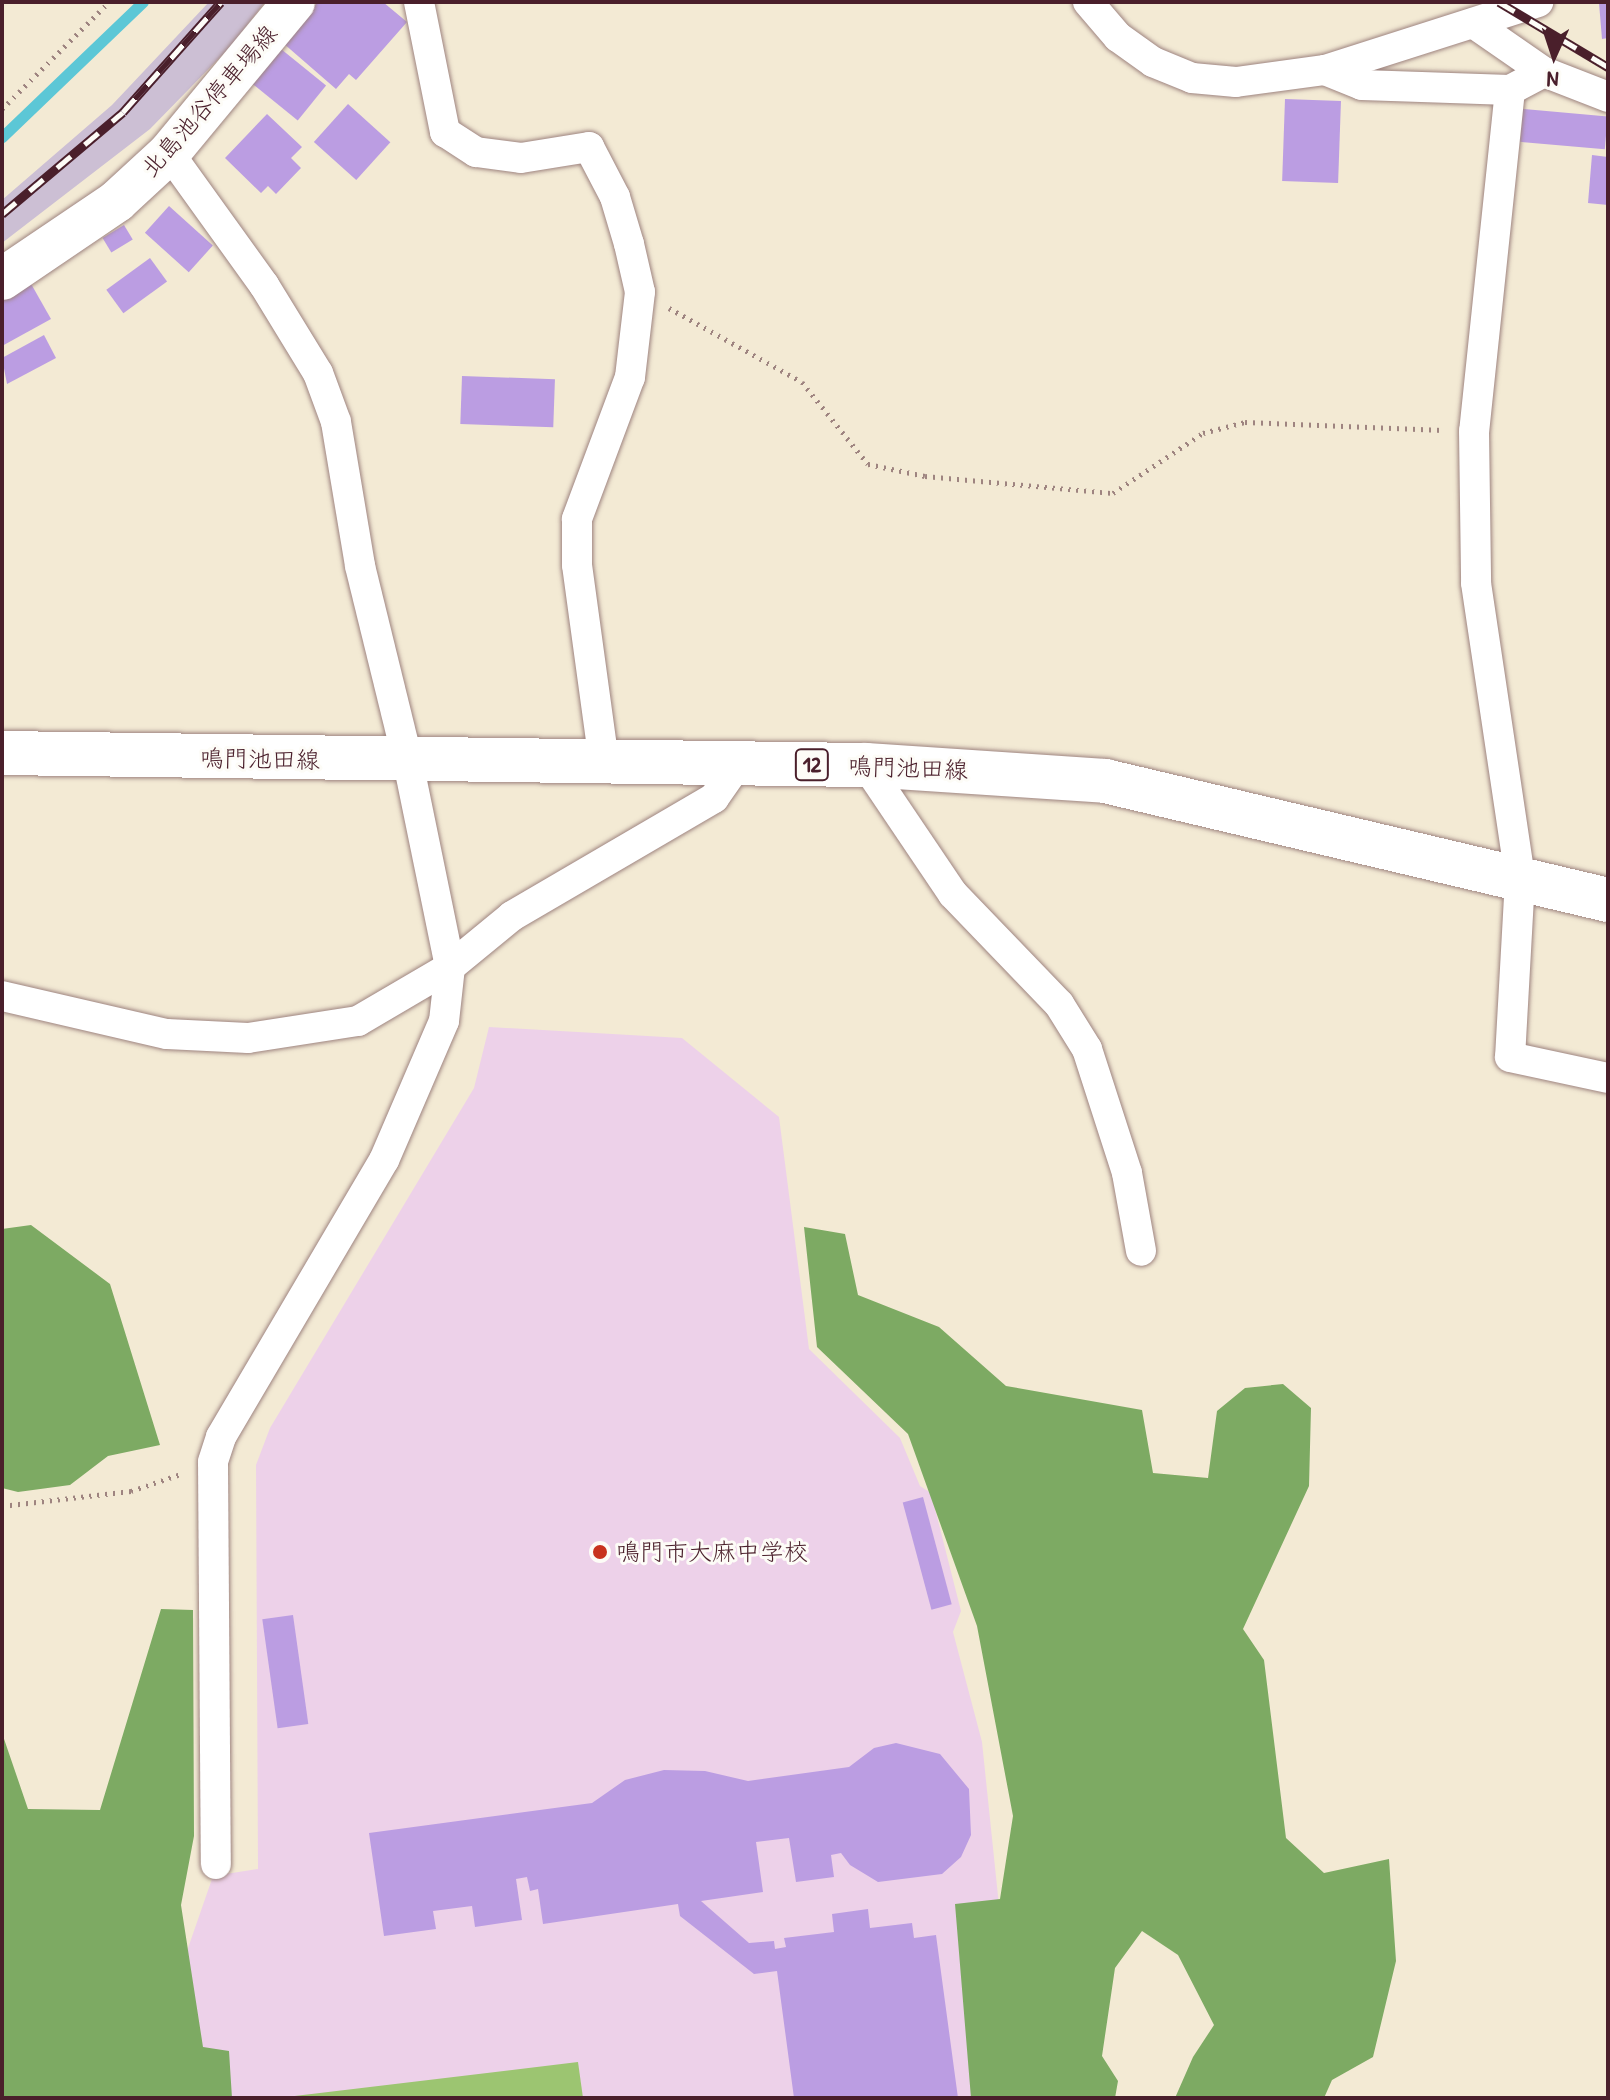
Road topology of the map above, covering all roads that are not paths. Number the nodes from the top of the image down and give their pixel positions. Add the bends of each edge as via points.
1 (294, 2) edge
2 (419, 2) edge
3 (1088, 2) edge
4 (1538, 2) edge
5 (1476, 25) junction
6 (1325, 70) junction
7 (1544, 72) junction
8 (1510, 90) junction
9 (1608, 97) edge
10 (169, 153) junction
11 (2, 279) edge
12 (2, 753) edge
13 (408, 762) junction
14 (604, 763) junction
15 (737, 765) junction
16 (866, 765) junction
17 (1520, 879) junction
18 (1608, 900) edge
19 (450, 967) junction
20 (2, 996) edge
21 (1608, 1078) edge
22 (1141, 1251) dead end
23 (216, 1864) dead end

1 - 10 main road, 北島池谷停車場線
2 - 14 street via 445,132 476,152 521,158 589,147 615,197 640,292 623,403 577,519 577,565
3 - 6 street via 1118,37 1153,62 1192,78 1236,82
4 - 5 street
5 - 6 street
5 - 7 street
6 - 8 street via 1362,85
7 - 8 street
7 - 9 street
8 - 17 street via 1474,431 1476,583
10 - 11 main road, 北島池谷停車場線 via 117,201
10 - 13 street via 264,285 318,373 336,422 360,566
12 - 13 main road, 鳴門池田線 / 12
13 - 14 main road, 鳴門池田線 / 12
13 - 19 street
14 - 15 main road, 鳴門池田線 / 12
15 - 16 main road, 鳴門池田線 / 12
15 - 19 street via 714,798 512,916
16 - 17 main road, 鳴門池田線 / 12 via 1105,781
16 - 22 street via 953,894 1059,1004 1087,1049 1127,1173
17 - 18 main road, 鳴門池田線 / 12
17 - 21 street via 1510,1057
19 - 20 street via 358,1021 248,1038 167,1034
19 - 23 street via 444,1021 384,1160 221,1437 213,1462

